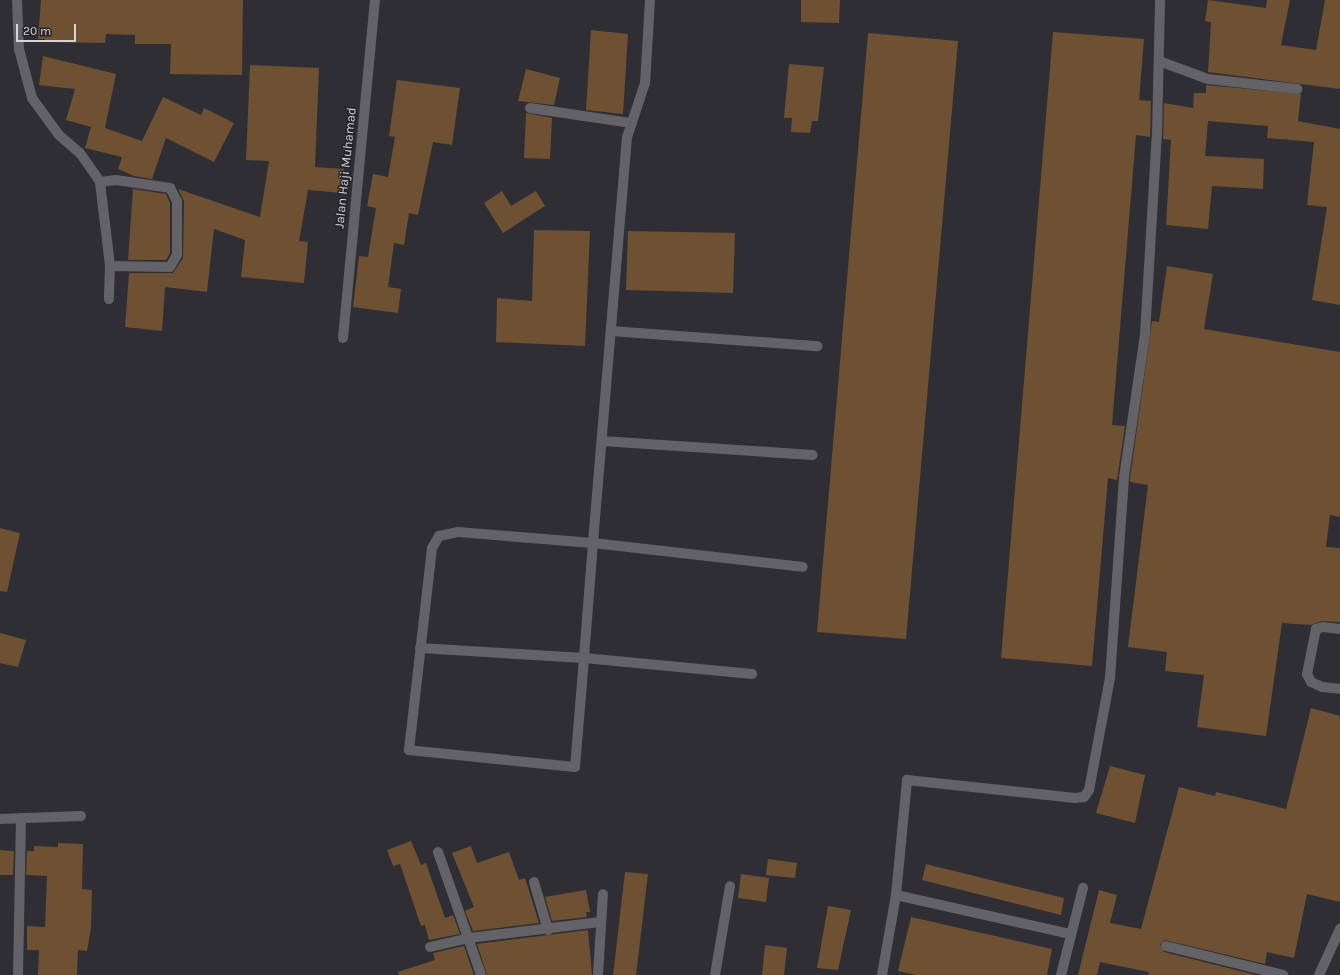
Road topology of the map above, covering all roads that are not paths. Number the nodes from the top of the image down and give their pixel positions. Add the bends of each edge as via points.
1 (17, 0) edge
2 (375, 0) edge
3 (650, 0) edge
4 (1160, 0) edge
5 (1159, 61) junction
6 (1297, 89) dead end
7 (530, 108) dead end
8 (630, 123) junction
9 (100, 182) junction
10 (110, 266) junction
11 (109, 299) dead end
12 (611, 331) junction
13 (343, 338) dead end
14 (817, 346) dead end
15 (602, 441) junction
16 (813, 455) dead end
17 (593, 543) junction
18 (803, 567) dead end
19 (1340, 628) edge
20 (420, 648) junction
21 (584, 658) junction
22 (752, 674) dead end
23 (1340, 689) edge
24 (81, 816) dead end
25 (21, 818) junction
26 (0, 819) edge
27 (438, 852) dead end
28 (534, 882) dead end
29 (730, 886) dead end
30 (1083, 888) dead end
31 (603, 894) dead end
32 (896, 895) junction
33 (600, 922) junction
34 (1340, 929) edge
35 (548, 930) junction
36 (1071, 934) junction
37 (469, 938) junction
38 (1166, 946) dead end
39 (430, 947) dead end
40 (18, 975) edge
41 (481, 975) edge
42 (598, 975) edge
43 (715, 975) edge
44 (882, 975) edge
45 (1061, 975) edge
46 (1283, 975) edge
47 (1319, 975) edge

1 - 9 street via 19,48 32,98 59,135 80,153
2 - 13 street, Jalan Haji Muhamad
3 - 8 street via 645,83 642,99
4 - 5 street
5 - 6 street via 1208,79
5 - 32 street via 1145,334 1124,477 1110,678 1089,790 1084,797 1075,798 909,779 906,784
7 - 8 street
8 - 12 street
9 - 10 street
9 - 10 street via 116,180 170,188 177,201 176,255 170,267
10 - 11 street
12 - 14 street
12 - 15 street
15 - 16 street
15 - 17 street
17 - 18 street
17 - 20 street via 458,532 439,536 432,548
17 - 21 street
19 - 23 street via 1316,629 1307,674 1311,682 1322,687
20 - 21 street
20 - 21 street via 409,750 575,766
21 - 22 street
24 - 25 street
25 - 26 street
25 - 40 street
27 - 37 street
28 - 35 street
29 - 43 street
30 - 36 street
31 - 33 street
32 - 36 street
32 - 44 street
33 - 35 street
33 - 42 street
34 - 47 street
35 - 37 street
36 - 45 street
37 - 39 street
37 - 41 street
38 - 46 street

